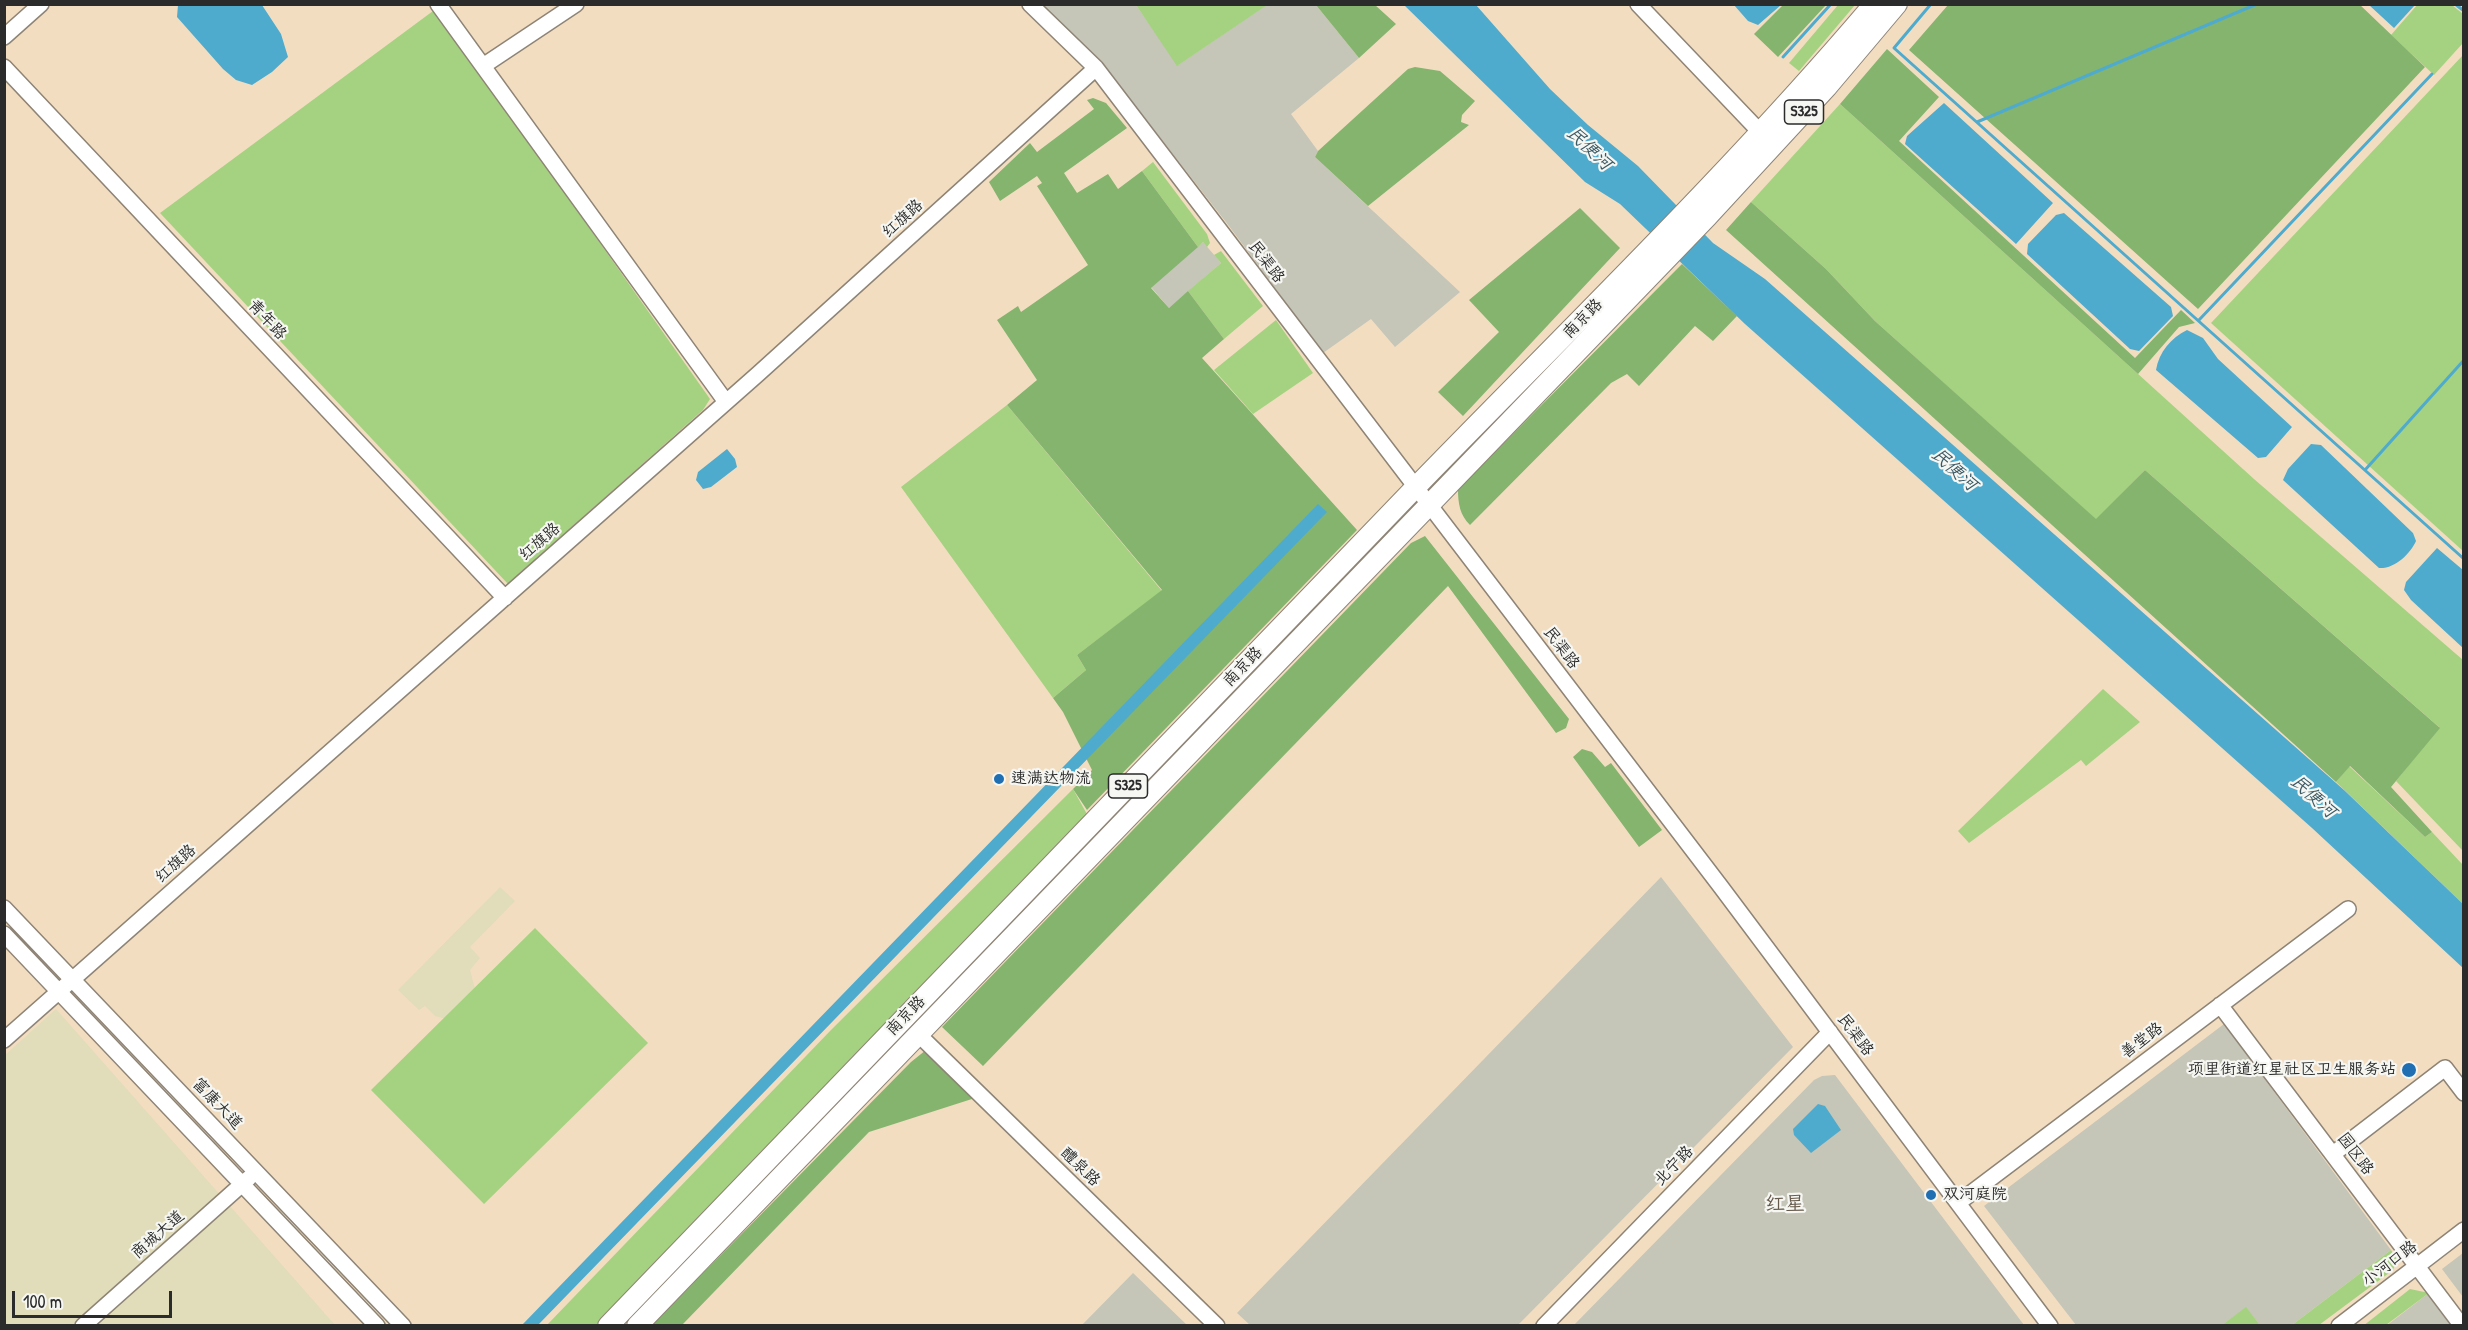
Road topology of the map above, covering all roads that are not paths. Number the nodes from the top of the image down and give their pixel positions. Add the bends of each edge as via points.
1 (40, 4) edge
2 (438, 4) edge
3 (576, 4) edge
4 (1030, 4) edge
5 (1638, 4) edge
6 (1875, 4) edge
7 (1897, 4) edge
8 (4, 37) edge
9 (483, 66) junction
10 (4, 67) edge
11 (1096, 68) junction
12 (1761, 133) junction
13 (1701, 210) junction
14 (1657, 256) junction
15 (726, 402) junction
16 (1415, 488) junction
17 (1429, 505) junction
18 (505, 597) junction
19 (4, 908) edge
20 (2348, 909) dead end
21 (4, 934) edge
22 (73, 980) junction
23 (59, 991) junction
24 (2220, 1005) junction
25 (1830, 1032) junction
26 (918, 1034) junction
27 (4, 1040) edge
28 (2463, 1093) edge
29 (2333, 1154) junction
30 (256, 1171) junction
31 (243, 1184) junction
32 (1958, 1203) junction
33 (2463, 1230) edge
34 (2417, 1266) junction
35 (83, 1326) edge
36 (377, 1326) edge
37 (403, 1326) edge
38 (608, 1326) edge
39 (637, 1326) edge
40 (1217, 1326) edge
41 (1544, 1326) edge
42 (2050, 1326) edge
43 (2339, 1326) edge
44 (2462, 1326) edge

1 - 8 street
2 - 9 street
3 - 9 street
4 - 11 street, 民渠路
5 - 12 street
6 - 12 main road, 南京路 / S325
7 - 13 main road, 南京路 / S325 via 1827,87
9 - 15 street
10 - 18 street, 青年路
11 - 15 street, 红旗路
11 - 16 street, 民渠路
12 - 13 main road, 南京路 / S325
13 - 14 main road, 南京路 / S325
14 - 16 main road, 南京路 / S325
14 - 17 main road, 南京路 / S325
15 - 18 street, 红旗路
16 - 17 street, 民渠路
16 - 38 main road, 南京路 / S325
17 - 25 street, 民渠路
17 - 26 main road, 南京路 / S325
18 - 22 street, 红旗路
19 - 22 street, 富康大道
20 - 24 street, 善堂路
21 - 23 street
22 - 23 street, 红旗路
22 - 30 street, 富康大道
23 - 27 street, 红旗路
23 - 31 street
24 - 29 street, 园区路
24 - 32 street, 善堂路
25 - 32 street, 民渠路
25 - 41 street, 北宁路
26 - 39 main road, 南京路 / S325
26 - 40 street, 醴泉路
28 - 29 street via 2445,1068
29 - 34 street, 园区路
30 - 31 street, 商城大道
30 - 37 street, 富康大道
31 - 35 street, 商城大道
31 - 36 street
32 - 42 street, 民渠路
33 - 34 street, 小河口路
34 - 43 street, 小河口路
34 - 44 street, 园区路

